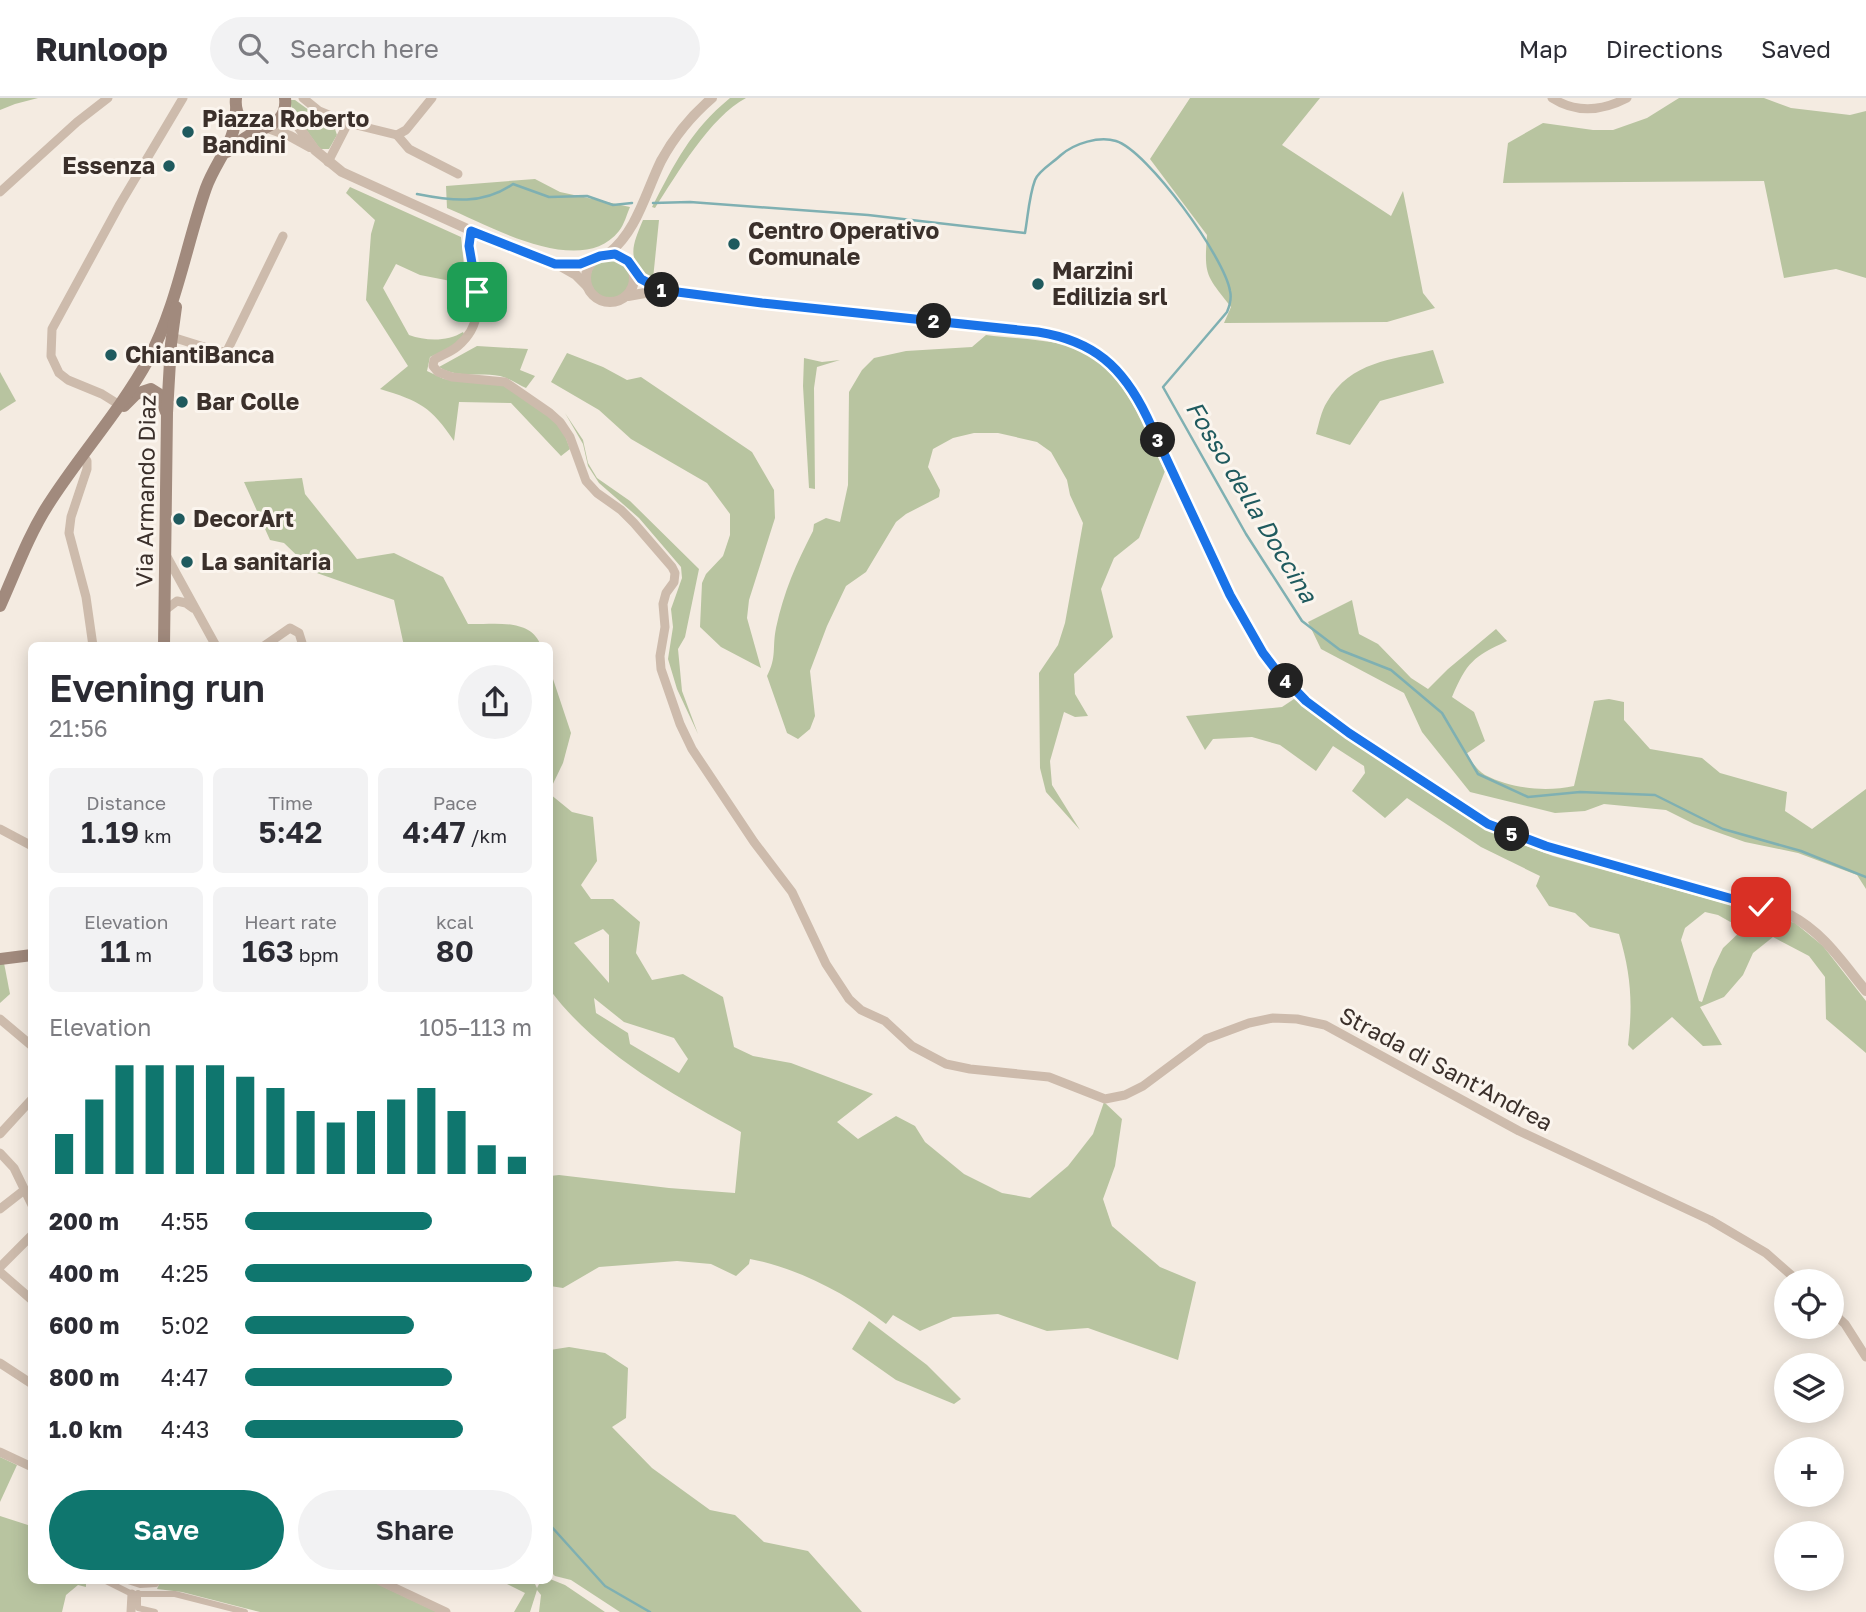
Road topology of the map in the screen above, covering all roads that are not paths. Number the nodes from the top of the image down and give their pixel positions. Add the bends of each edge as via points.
1 (108, 98) edge
2 (183, 98) edge
3 (303, 98) edge
4 (432, 98) edge
5 (712, 98) edge
6 (1552, 98) edge
7 (1627, 98) edge
8 (285, 101) edge
9 (235, 102) edge
10 (348, 122) junction
11 (265, 128) junction
12 (397, 135) junction
13 (315, 150) junction
14 (224, 154) junction
15 (328, 162) junction
16 (458, 174) dead end
17 (0, 192) edge
18 (631, 229) junction
19 (471, 231) junction
20 (284, 236) dead end
21 (608, 254) junction
22 (594, 260) junction
23 (555, 264) junction
24 (631, 266) junction
25 (180, 282) junction
26 (587, 286) junction
27 (662, 290) junction
28 (628, 296) junction
29 (172, 337) junction
30 (158, 339) junction
31 (145, 364) junction
32 (170, 372) junction
33 (118, 404) junction
34 (167, 413) junction
35 (102, 430) junction
36 (83, 456) junction
37 (165, 554) junction
38 (0, 607) edge
39 (164, 611) junction
40 (196, 612) junction
41 (93, 642) edge
42 (164, 642) edge
43 (214, 642) edge
44 (270, 642) edge
45 (302, 642) edge
46 (2, 830) edge
47 (0, 842) edge
48 (28, 844) edge
49 (28, 956) edge
50 (0, 959) edge
51 (1866, 991) edge
52 (0, 1019) edge
53 (28, 1043) edge
54 (28, 1103) edge
55 (0, 1134) edge
56 (0, 1153) edge
57 (23, 1191) junction
58 (28, 1199) edge
59 (0, 1209) edge
60 (28, 1239) edge
61 (0, 1269) edge
62 (1784, 1269) edge
63 (28, 1296) edge
64 (1844, 1323) edge
65 (1866, 1357) edge
66 (0, 1363) edge
67 (28, 1381) edge
68 (1, 1452) edge
69 (28, 1466) edge
70 (114, 1584) edge
71 (136, 1584) edge
72 (156, 1584) edge
73 (386, 1584) edge
74 (135, 1593) junction
75 (131, 1612) edge
76 (155, 1612) edge
77 (245, 1612) edge
78 (446, 1612) edge

1 - 17 street
2 - 33 street via 52,329 51,356 59,373
3 - 10 street via 319,111
4 - 12 street
5 - 18 street via 672,143
6 - 7 street via 1587,110
8 - 11 main road, Via Armando Diaz via 279,120
8 - 13 street
9 - 11 main road, Via Armando Diaz via 243,122
9 - 14 main road, Via Armando Diaz via 234,131
10 - 12 street
10 - 15 street
11 - 13 street
11 - 14 main road, Via Armando Diaz
12 - 16 street via 406,147
13 - 15 street
14 - 25 main road, Via Armando Diaz via 205,191
15 - 19 street
18 - 21 street
18 - 24 street
19 - 23 street
19 - 62 street, Strada di Sant'Andrea via 475,326 460,344 434,360 433,366 452,377 505,383 551,413 570,437 586,481 621,510 672,566 674,582 663,604 660,656 680,724 754,842 792,892 839,986 861,1010 885,1021 912,1046 946,1064 1049,1077 1105,1099 1143,1086 1206,1039 1249,1023 1297,1018 1325,1025 1519,1131 1710,1220
20 - 29 street via 227,351
21 - 22 street
21 - 24 street via 622,257
22 - 23 street
22 - 26 street via 586,272
23 - 26 street
24 - 27 street via 641,279
24 - 28 street via 634,284
25 - 29 main road, Via Armando Diaz
25 - 30 main road, Via Armando Diaz
26 - 28 street via 605,302
27 - 28 street
27 - 51 street via 1038,332 1089,348 1117,370 1137,397 1230,595 1263,653 1306,701 1488,824 1546,846 1808,924
29 - 30 main road
29 - 32 main road, Via Armando Diaz
30 - 31 main road, Via Armando Diaz
31 - 32 main road via 164,360
31 - 32 main road via 146,378 156,383
31 - 33 main road, Via Armando Diaz
32 - 34 main road, Via Armando Diaz
33 - 35 main road, Via Armando Diaz
34 - 35 main road via 159,394 145,389
34 - 37 main road, Via Armando Diaz
35 - 36 main road
36 - 38 main road via 42,515
36 - 41 street via 87,469 69,533 88,604
37 - 39 main road, Via Armando Diaz
37 - 40 street
39 - 40 street via 180,601
39 - 42 main road, Via Armando Diaz
40 - 43 street
44 - 45 street via 289,628 299,633
46 - 47 street
46 - 48 street
49 - 50 main road
52 - 53 street
54 - 55 street
56 - 57 street via 14,1168
57 - 58 street
57 - 59 street
60 - 61 street
61 - 63 street
64 - 65 street
66 - 67 street
68 - 69 street
70 - 74 street
71 - 72 street
73 - 78 street
74 - 75 street
74 - 76 street via 138,1608
74 - 77 street via 175,1594

